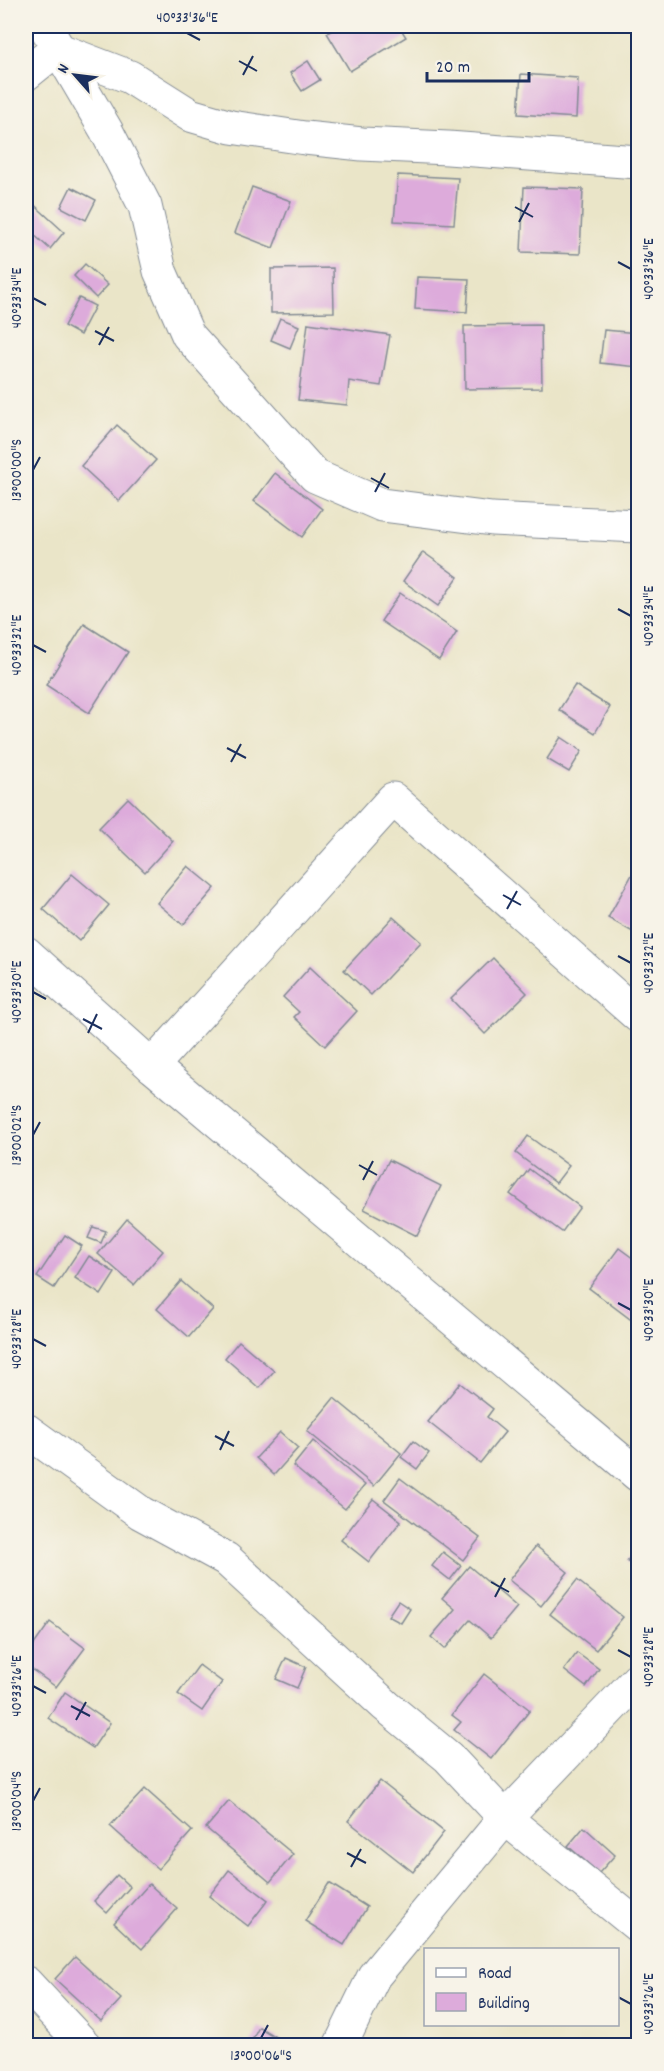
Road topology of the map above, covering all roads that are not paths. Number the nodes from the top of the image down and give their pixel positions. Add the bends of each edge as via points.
1 (51, 37) edge
2 (26, 74) edge
3 (639, 162) edge
4 (639, 526) edge
5 (26, 953) edge
6 (639, 1016) edge
7 (152, 1066) junction
8 (26, 1430) edge
9 (639, 1475) edge
10 (639, 1679) edge
11 (504, 1818) junction
12 (639, 1926) edge
13 (26, 1983) edge
14 (85, 2046) edge
15 (340, 2046) edge

1 - 2 street
1 - 3 street via 130,77 190,114 231,127 362,144
1 - 4 street via 145,206 160,271 188,335 315,476 382,506 492,519
5 - 7 street
6 - 7 street via 393,799
7 - 9 street
8 - 11 street via 141,1513 226,1559 377,1698 448,1757
10 - 11 street
11 - 12 street
11 - 15 street via 374,1977
13 - 14 street

